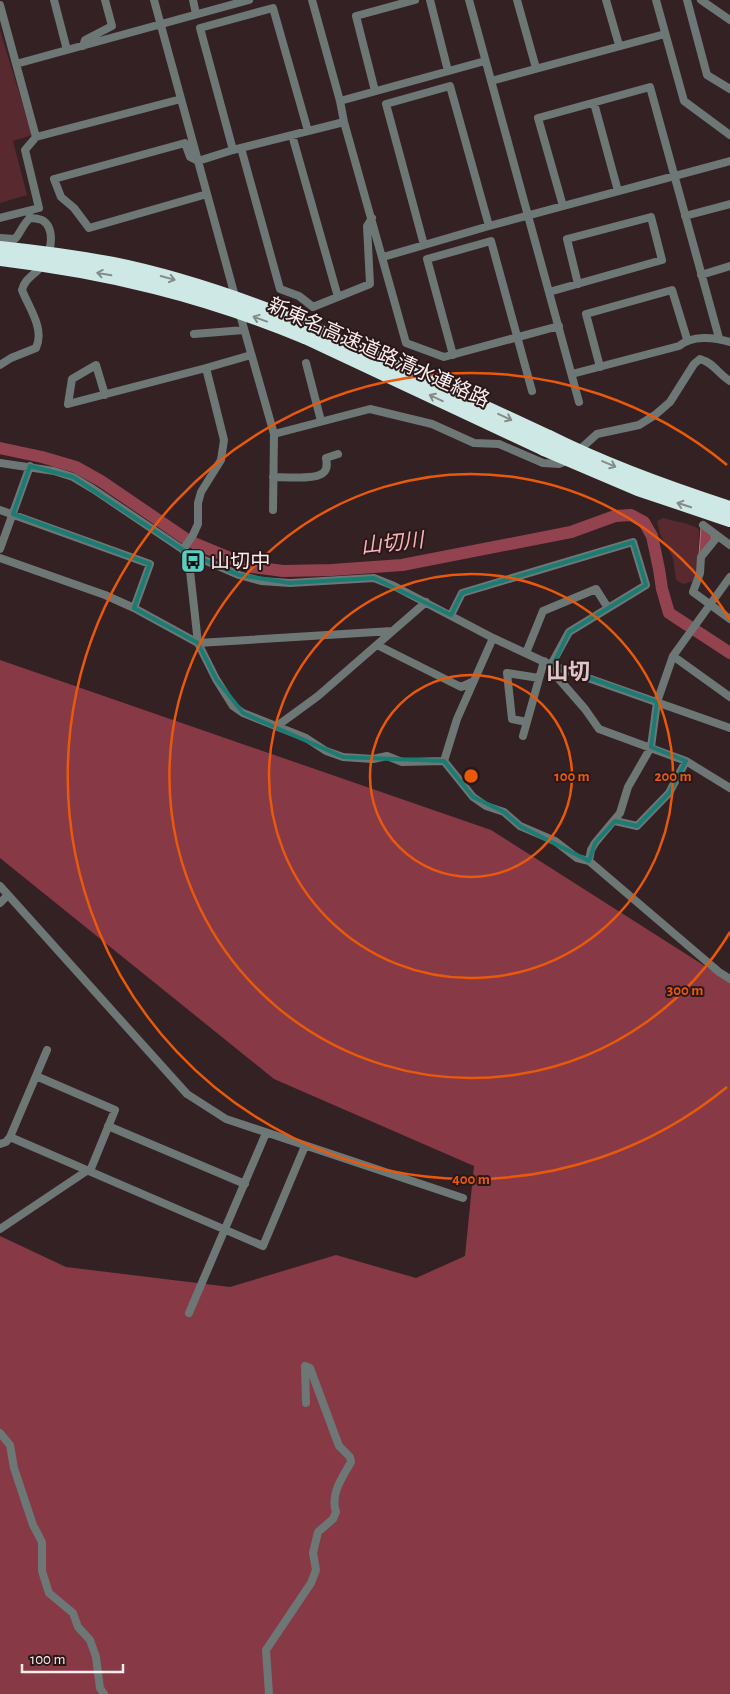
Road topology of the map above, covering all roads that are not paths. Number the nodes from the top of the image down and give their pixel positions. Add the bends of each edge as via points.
1 (54, 0) edge
2 (105, 0) edge
3 (154, 0) edge
4 (193, 0) edge
5 (249, 0) edge
6 (312, 0) edge
7 (415, 0) edge
8 (430, 0) edge
9 (469, 0) edge
10 (517, 0) edge
11 (606, 0) edge
12 (656, 0) edge
13 (687, 0) edge
14 (701, 0) edge
15 (0, 5) edge
16 (196, 14) junction
17 (730, 20) edge
18 (160, 23) junction
19 (665, 34) junction
20 (619, 45) junction
21 (83, 46) junction
22 (67, 50) junction
23 (485, 61) junction
24 (16, 64) junction
25 (536, 68) junction
26 (448, 71) junction
27 (491, 81) junction
28 (730, 89) edge
29 (375, 91) junction
30 (181, 99) junction
31 (340, 101) junction
32 (594, 102) junction
33 (344, 122) junction
34 (308, 131) junction
35 (292, 135) junction
36 (730, 135) edge
37 (36, 137) junction
38 (237, 149) junction
39 (198, 161) junction
40 (730, 161) edge
41 (674, 177) junction
42 (618, 191) junction
43 (207, 194) junction
44 (730, 204) edge
45 (563, 206) junction
46 (30, 214) junction
47 (528, 215) junction
48 (685, 216) junction
49 (0, 218) edge
50 (372, 218) junction
51 (489, 226) junction
52 (0, 238) edge
53 (424, 245) junction
54 (0, 248) edge
55 (383, 257) junction
56 (0, 259) edge
57 (730, 266) edge
58 (701, 275) junction
59 (578, 284) junction
60 (549, 292) junction
61 (338, 297) junction
62 (559, 326) junction
63 (244, 330) junction
64 (194, 334) dead end
65 (518, 337) junction
66 (718, 338) junction
67 (687, 339) junction
68 (730, 342) edge
69 (251, 355) junction
70 (454, 355) junction
71 (306, 363) dead end
72 (0, 365) edge
73 (600, 367) junction
74 (206, 368) junction
75 (572, 374) junction
76 (730, 381) edge
77 (532, 391) dead end
78 (105, 395) junction
79 (579, 402) dead end
80 (321, 421) junction
81 (274, 434) junction
82 (546, 443) junction
83 (338, 454) dead end
84 (0, 463) edge
85 (30, 466) junction
86 (274, 476) junction
87 (730, 508) edge
88 (0, 510) edge
89 (273, 510) dead end
90 (13, 514) junction
91 (730, 520) edge
92 (703, 525) dead end
93 (718, 536) junction
94 (730, 545) edge
95 (0, 549) edge
96 (186, 549) junction
97 (0, 558) edge
98 (729, 579) edge
99 (426, 602) junction
100 (710, 604) junction
101 (134, 608) junction
102 (608, 608) junction
103 (451, 615) junction
104 (730, 619) edge
105 (392, 631) junction
106 (493, 638) junction
107 (198, 643) junction
108 (376, 645) junction
109 (526, 653) junction
110 (673, 656) junction
111 (548, 663) junction
112 (539, 678) junction
113 (472, 682) junction
114 (730, 697) edge
115 (657, 702) junction
116 (527, 722) junction
117 (277, 726) junction
118 (730, 728) edge
119 (523, 736) dead end
120 (650, 747) junction
121 (444, 761) junction
122 (686, 761) junction
123 (730, 788) edge
124 (615, 821) junction
125 (589, 861) junction
126 (0, 886) edge
127 (8, 895) junction
128 (0, 903) edge
129 (730, 979) edge
130 (47, 1050) dead end
131 (36, 1076) junction
132 (108, 1126) junction
133 (266, 1133) junction
134 (10, 1137) junction
135 (0, 1144) edge
136 (305, 1146) junction
137 (89, 1170) junction
138 (244, 1184) junction
139 (462, 1198) dead end
140 (0, 1229) edge
141 (225, 1229) junction
142 (189, 1313) dead end
143 (306, 1402) dead end
144 (0, 1433) edge
145 (104, 1694) edge
146 (269, 1694) edge

1 - 22 street
2 - 21 street via 112,26 85,40
3 - 18 street
4 - 16 street
5 - 16 street
6 - 31 street
7 - 29 street via 356,16
8 - 26 street
9 - 23 street
10 - 25 street
11 - 20 street
12 - 19 street
13 - 28 street via 707,75
14 - 17 street
15 - 24 street
16 - 18 street
18 - 21 street
18 - 30 street
19 - 20 street
19 - 36 street via 684,101
20 - 25 street
21 - 22 street
22 - 24 street
23 - 26 street
23 - 27 street
24 - 37 street
25 - 27 street
26 - 29 street
27 - 47 street
29 - 31 street
30 - 37 street
30 - 39 street
31 - 33 street
32 - 41 street via 650,87
32 - 42 street
32 - 45 street via 538,118
33 - 34 street
33 - 50 street
34 - 35 street
34 - 38 street via 273,8 200,28
35 - 38 street
35 - 61 street
37 - 46 street via 25,150 39,208
38 - 39 street
38 - 61 street via 280,289 299,296 313,307
39 - 43 street
39 - 43 street via 190,158 184,143 54,179 61,197 89,228
40 - 41 street
41 - 42 street
41 - 48 street
42 - 45 street
43 - 63 street
44 - 48 street
45 - 47 street
46 - 49 street
46 - 52 street via 15,239
46 - 72 street via 42,220 51,234 45,262 26,280 22,290 39,330 38,344 36,348
47 - 51 street
47 - 60 street
48 - 58 street
50 - 55 street
50 - 61 street via 367,226 370,284
51 - 53 street
51 - 53 street via 450,86 386,104
53 - 55 street
54 -> 82 highway, 新東名高速道路清水連絡路, bridge via 88,260 166,277 253,304 302,323
55 - 70 street via 406,343 444,357
82 -> 56 highway, 新東名高速道路清水連絡路, bridge via 305,337 226,307 112,276
57 - 58 street
58 - 66 street
59 - 59 street via 662,260 651,218 567,239
59 - 60 street
60 - 62 street
62 - 65 street
62 - 75 street
63 - 64 street
63 - 69 street
65 - 70 street
65 - 70 street via 491,241 427,259
65 - 77 street
66 - 67 street
66 - 68 street
67 - 73 street via 679,346
67 - 73 street via 672,290 586,314
69 - 74 street
69 - 81 street
71 - 80 street
73 - 75 street
74 - 78 street
74 - 96 street via 224,440 220,460 201,492 198,524
75 - 79 street
76 - 80 street via 709,362 700,360 694,364 670,402 655,415 640,425 597,434 568,462 559,464 543,463 499,444 474,443 432,424 370,409
78 - 78 street via 78,402 68,404 72,379 96,366
80 - 81 street
81 - 86 street
82 -> 87 highway, 新東名高速道路清水連絡路, bridge
91 -> 82 highway, 新東名高速道路清水連絡路, bridge via 602,474
83 - 86 street via 326,458 327,466 323,473 315,477
84 - 85 street
85 - 90 street
85 - 96 street via 54,470 92,488
86 - 89 street
88 - 90 street
90 - 95 street
90 - 101 street via 150,564
92 - 93 street
93 - 94 street
93 - 100 street via 701,557 700,573 693,592
96 - 99 street via 220,568 261,581 290,583 374,578
96 - 107 street
97 - 101 street
98 - 100 street
99 - 103 street
99 - 105 street
100 - 104 street
100 - 110 street
101 - 107 street
102 - 103 street via 646,584 633,542 462,593
102 - 109 street via 596,589 543,611
102 - 111 street via 569,632
103 - 106 street
105 - 107 street
105 - 108 street
106 - 109 street
106 - 113 street
107 - 117 street via 233,706
108 - 113 street via 461,687
108 - 117 street via 318,696
109 - 111 street
110 - 114 street
110 - 115 street
111 - 112 street
111 - 115 street
111 - 120 street via 599,729
112 - 116 street
112 - 116 street via 506,673 512,718
113 - 121 street
115 - 118 street
115 - 120 street
116 - 119 street
117 - 121 street via 343,757 374,759 387,756 402,762
120 - 122 street
120 - 124 street
121 - 125 street via 472,797 504,812 520,826 555,841 577,858
122 - 123 street
122 - 124 street via 669,793 637,826
124 - 125 street via 595,843
125 - 129 street
126 - 127 street
127 - 128 street
127 - 133 street via 187,1094 226,1119
130 - 131 street
131 - 132 street via 115,1110
131 - 134 street
132 - 137 street
132 - 138 street
133 - 136 street
133 - 138 street
134 - 135 street
134 - 137 street
136 - 139 street
136 - 141 street via 263,1246
137 - 140 street
137 - 141 street
138 - 141 street
141 - 142 street
143 - 146 street via 305,1366 310,1368 339,1446 351,1462 335,1491 333,1519 318,1532 313,1553 316,1570 310,1584 266,1650
144 - 145 street via 10,1445 14,1468 42,1542 42,1571 49,1593 67,1606 78,1627 90,1640

